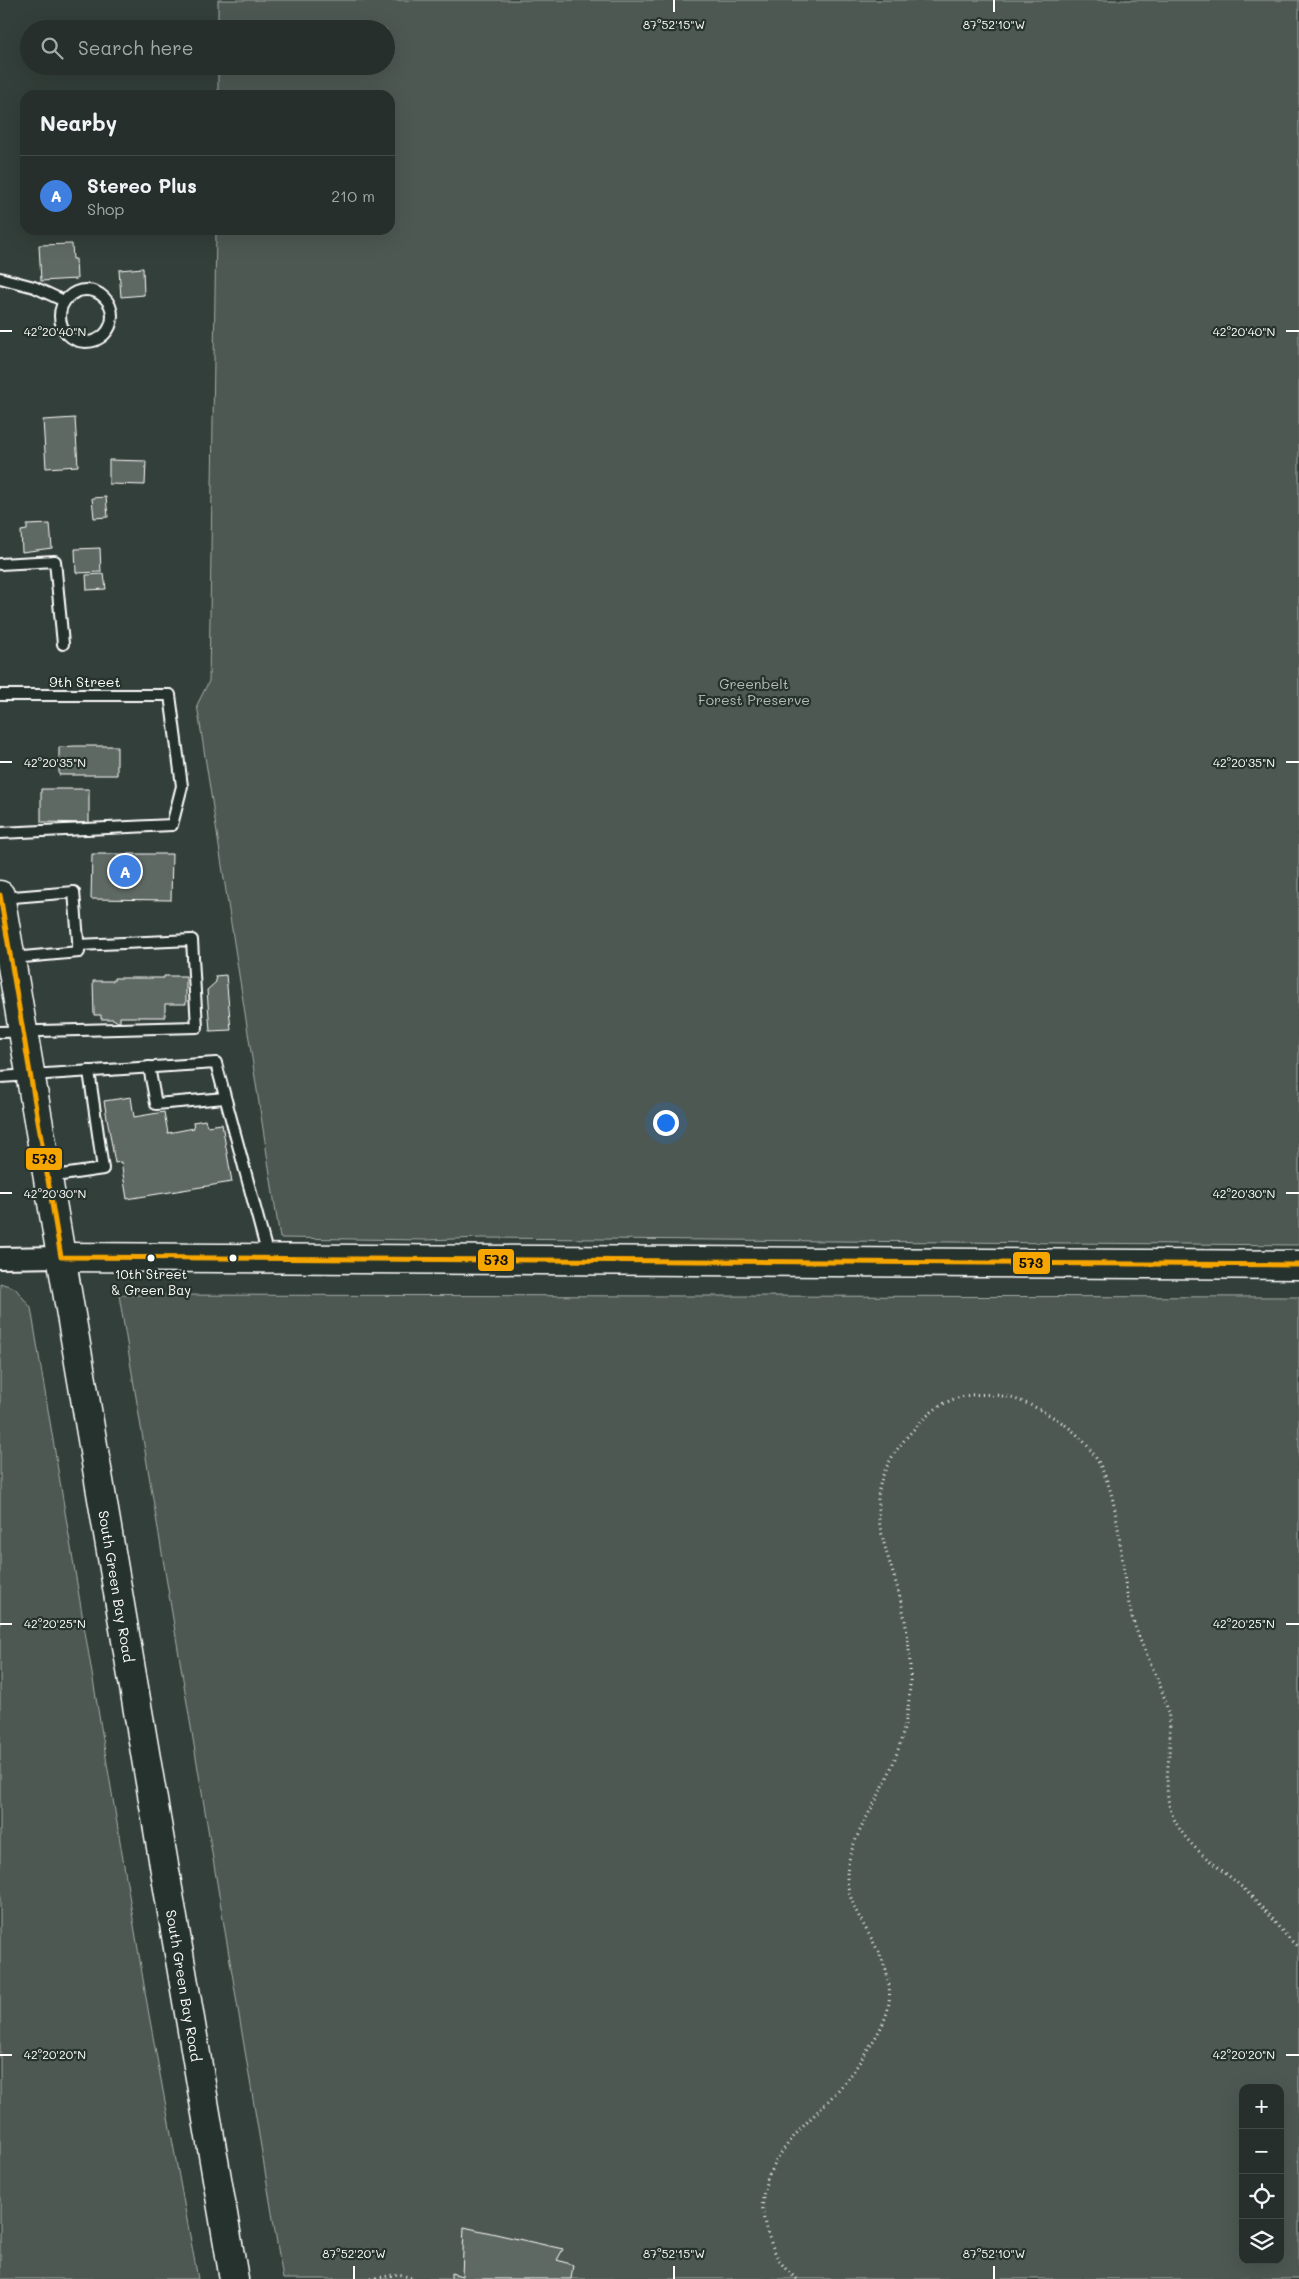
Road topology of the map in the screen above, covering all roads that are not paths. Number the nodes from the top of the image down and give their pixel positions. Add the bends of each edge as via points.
1 (0, 278) edge
2 (64, 301) junction
3 (0, 564) edge
4 (62, 644) dead end
5 (0, 695) edge
6 (0, 833) edge
7 (1, 903) edge
8 (78, 945) junction
9 (11, 958) junction
10 (11, 1032) edge
11 (149, 1067) junction
12 (89, 1072) junction
13 (30, 1077) junction
14 (0, 1078) edge
15 (225, 1098) junction
16 (47, 1177) junction
17 (61, 1257) junction
18 (0, 1258) edge
19 (268, 1258) junction
20 (1299, 1265) edge
21 (234, 2279) edge

1 - 2 lane via 34,287
2 - 2 lane via 77,291 101,294 111,307 112,324 108,331 93,342 75,341 62,328 60,319
3 - 4 lane via 55,560
5 - 6 lane, 9th Street via 170,694 182,786 172,825
7 - 8 lane via 74,892
7 - 9 main road, South Green Bay Road
8 - 9 lane via 79,952
8 - 10 lane via 192,940 197,1027
9 - 10 main road, South Green Bay Road
10 - 13 main road, South Green Bay Road
11 - 12 lane
11 - 15 lane via 216,1063
11 - 15 lane via 156,1104
12 - 13 lane
12 - 16 lane via 104,1168
13 - 14 lane
13 - 16 main road, South Green Bay Road
15 - 19 lane
16 - 17 main road, South Green Bay Road
17 - 18 street
17 - 19 main road
17 - 21 main road, South Green Bay Road
19 - 20 main road

